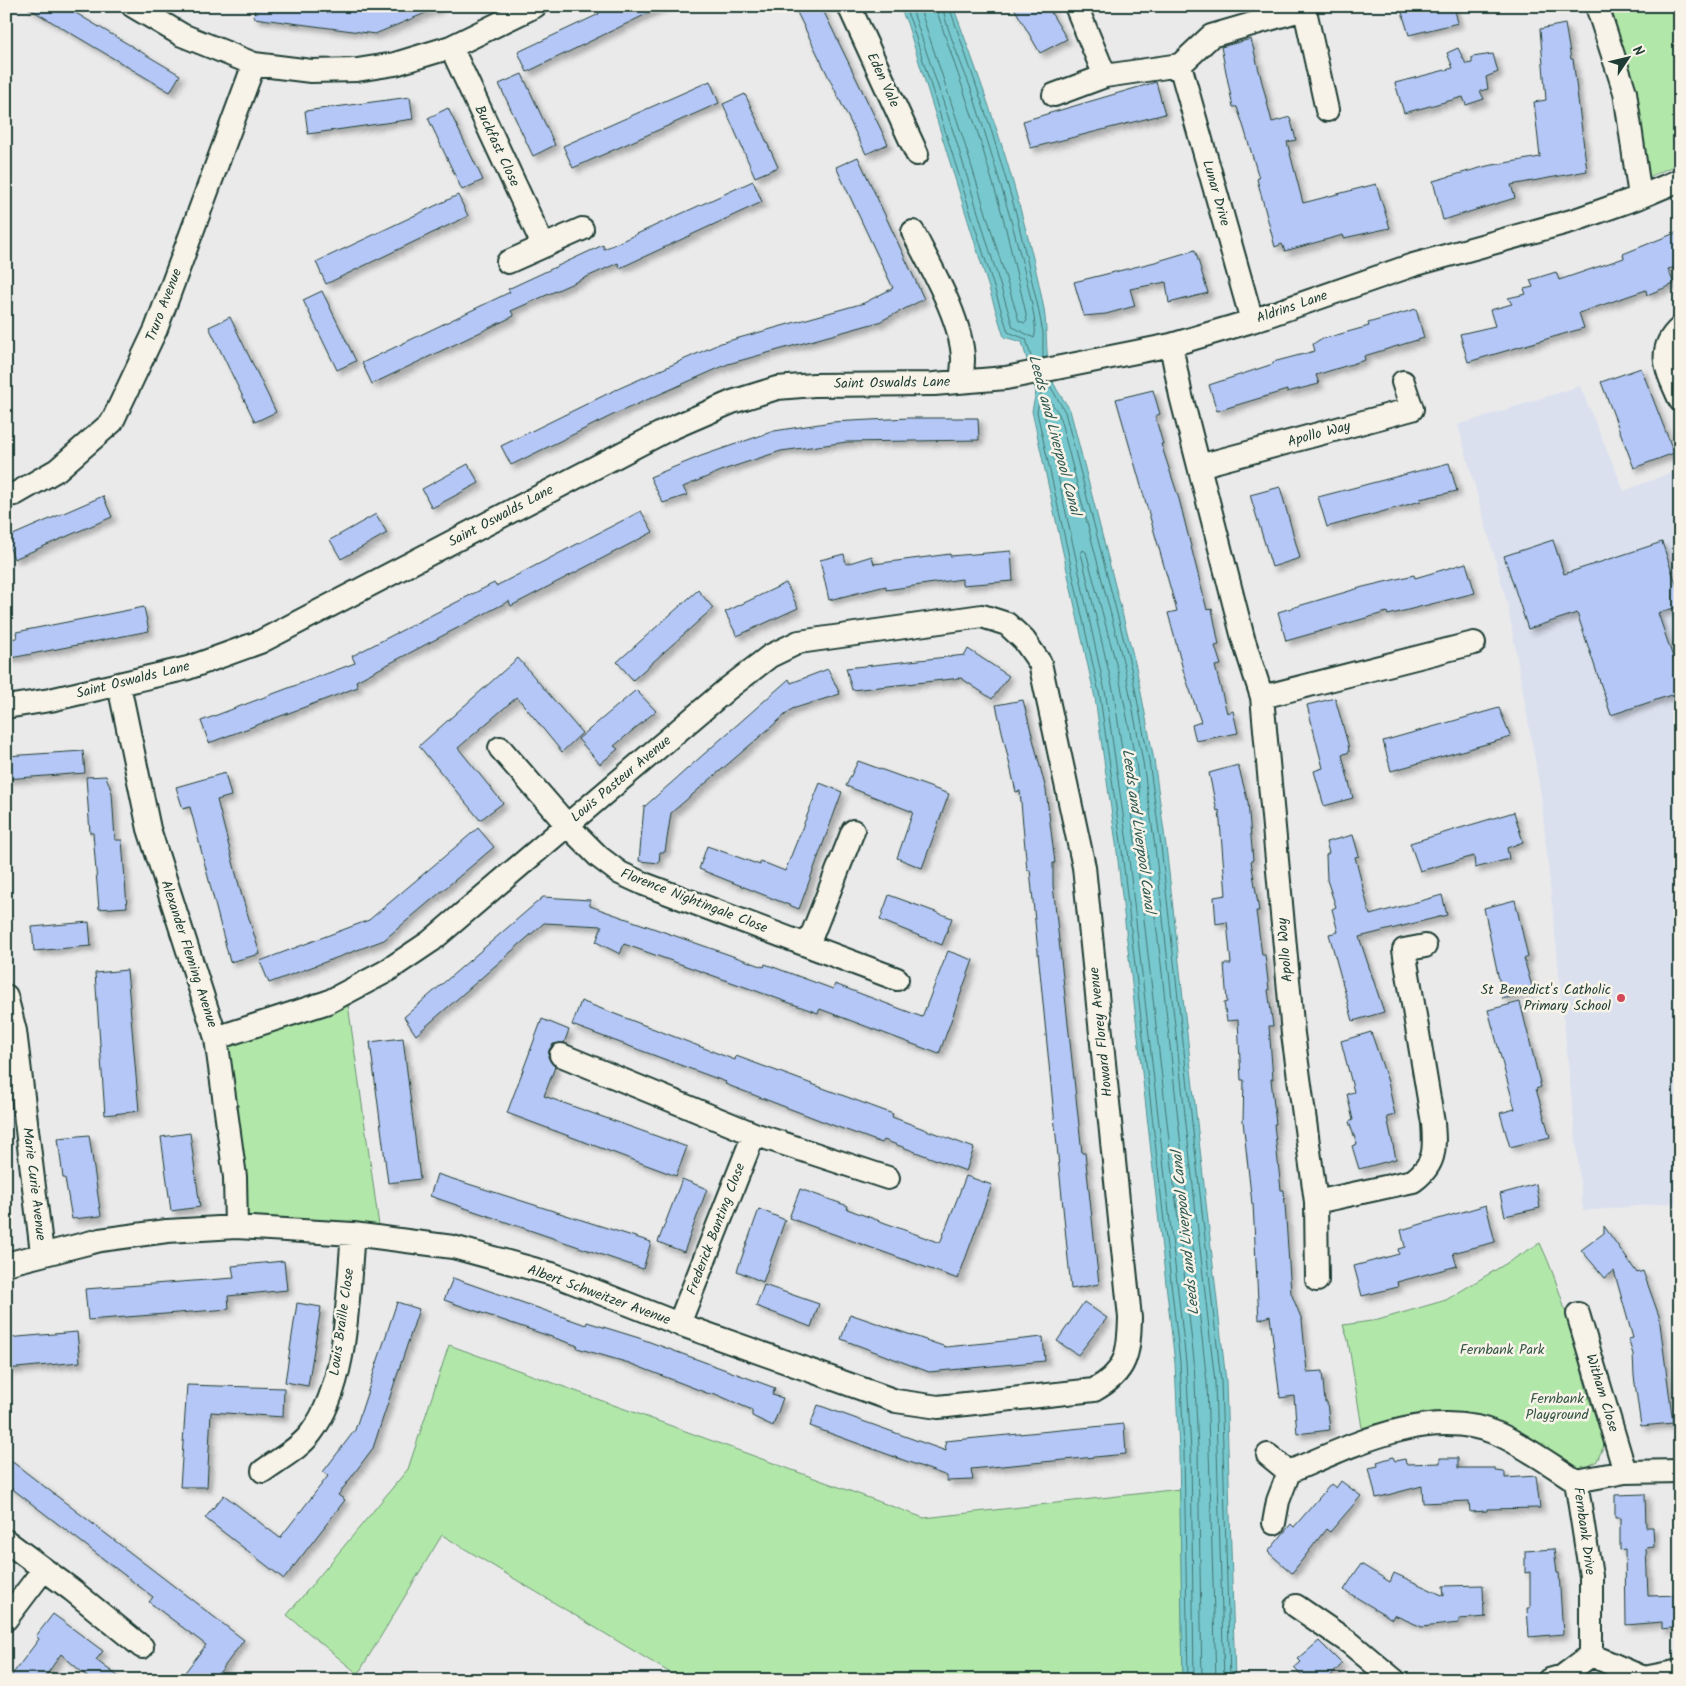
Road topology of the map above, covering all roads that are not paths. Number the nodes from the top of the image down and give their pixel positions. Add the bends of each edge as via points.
1 (134, 6) edge
2 (535, 6) edge
3 (849, 6) edge
4 (1076, 6) edge
5 (1597, 6) edge
6 (1304, 8) edge
7 (451, 47) junction
8 (254, 64) junction
9 (1180, 65) junction
10 (1105, 76) junction
11 (1054, 95) dead end
12 (1327, 110) dead end
13 (917, 154) dead end
14 (1680, 180) edge
15 (1640, 197) junction
16 (582, 229) dead end
17 (913, 232) dead end
18 (543, 245) junction
19 (508, 262) dead end
20 (1252, 321) junction
21 (1680, 328) edge
22 (1171, 345) junction
23 (1006, 378) joint
24 (961, 382) junction
25 (1403, 382) dead end
26 (1680, 400) edge
27 (1199, 466) junction
28 (6, 495) edge
29 (1474, 643) dead end
30 (1040, 663) joint
31 (119, 685) junction
32 (1262, 697) junction
33 (6, 707) edge
34 (500, 748) dead end
35 (567, 825) junction
36 (853, 831) dead end
37 (808, 945) junction
38 (1425, 946) dead end
39 (897, 979) dead end
40 (6, 996) edge
41 (216, 1038) junction
42 (561, 1055) dead end
43 (754, 1134) junction
44 (888, 1178) dead end
45 (1316, 1202) junction
46 (236, 1227) junction
47 (352, 1234) junction
48 (42, 1253) junction
49 (6, 1264) edge
50 (1317, 1280) dead end
51 (1578, 1314) dead end
52 (679, 1324) junction
53 (1094, 1390) joint
54 (1268, 1455) dead end
55 (263, 1471) dead end
56 (1680, 1471) edge
57 (1289, 1472) junction
58 (1625, 1472) junction
59 (1576, 1481) junction
60 (1274, 1523) dead end
61 (6, 1541) edge
62 (35, 1563) junction
63 (1296, 1606) dead end
64 (6, 1619) edge
65 (142, 1647) dead end
66 (1591, 1655) junction
67 (1680, 1671) edge
68 (1394, 1680) edge
69 (1549, 1680) edge

1 - 8 street via 182,35
2 - 7 street
3 - 13 street, Eden Vale
4 - 10 street
5 - 15 street via 1625,92
6 - 9 street via 1210,36
6 - 12 street
7 - 8 street via 395,64 357,70 311,71
7 - 18 street, Buckfast Close
8 - 28 street, Truro Avenue via 156,329 112,422 57,470 15,494
9 - 10 street
9 - 20 street, Lunar Drive
10 - 11 street
14 - 15 street, Aldrins Lane
15 - 20 street, Aldrins Lane via 1575,220 1413,265
16 - 18 street
17 - 24 street via 942,291 959,338 963,358
18 - 19 street
20 - 22 street, Aldrins Lane
21 - 26 street via 1665,347 1665,363
22 - 23 street, Aldrins Lane
22 - 27 street, Apollo Way
23 - 24 street, Saint Oswalds Lane
24 - 31 street, Saint Oswalds Lane via 777,388 732,402 665,430 260,642 188,668
25 - 27 street, Apollo Way via 1412,409
27 - 32 street, Apollo Way via 1243,638
29 - 32 street
30 - 35 street, Louis Pasteur Avenue via 1024,640 1007,624 982,616 799,642 770,656 726,690
30 - 53 street, Howard Florey Avenue via 1084,867 1130,1318 1129,1350 1120,1369 1109,1382
31 - 33 street, Saint Oswalds Lane
31 - 41 street, Alexander Fleming Avenue via 150,829
32 - 45 street, Apollo Way via 1293,1034
34 - 35 street, Florence Nightingale Close
35 - 37 street, Florence Nightingale Close via 620,873
35 - 41 street, Louis Pasteur Avenue via 431,941 385,972 328,1002
36 - 37 street
37 - 39 street, Florence Nightingale Close
38 - 45 street via 1404,950 1435,1150 1425,1172 1413,1180
40 - 48 street, Marie Curie Avenue via 15,1031
41 - 46 street, Alexander Fleming Avenue via 235,1177
42 - 43 street
43 - 44 street
43 - 52 street, Frederick Banting Close
45 - 50 street, Apollo Way
46 - 47 street, Albert Schweitzer Avenue
46 - 48 street, Albert Schweitzer Avenue via 167,1231 100,1240
47 - 52 street, Albert Schweitzer Avenue via 452,1248 552,1274
47 - 55 street, Louis Braille Close via 344,1330 327,1407 299,1446
48 - 49 street, Albert Schweitzer Avenue
51 - 58 street, Witham Close
52 - 53 street, Albert Schweitzer Avenue via 904,1402 938,1407
54 - 57 street
56 - 58 street, Fernbank Drive
57 - 59 street via 1386,1434 1442,1425 1480,1428 1498,1434
57 - 60 street
58 - 59 street, Fernbank Drive
59 - 66 street, Fernbank Drive via 1591,1576
61 - 62 street
62 - 64 street
62 - 65 street
63 - 68 street via 1350,1643
66 - 67 street via 1644,1678
66 - 69 street via 1563,1676

